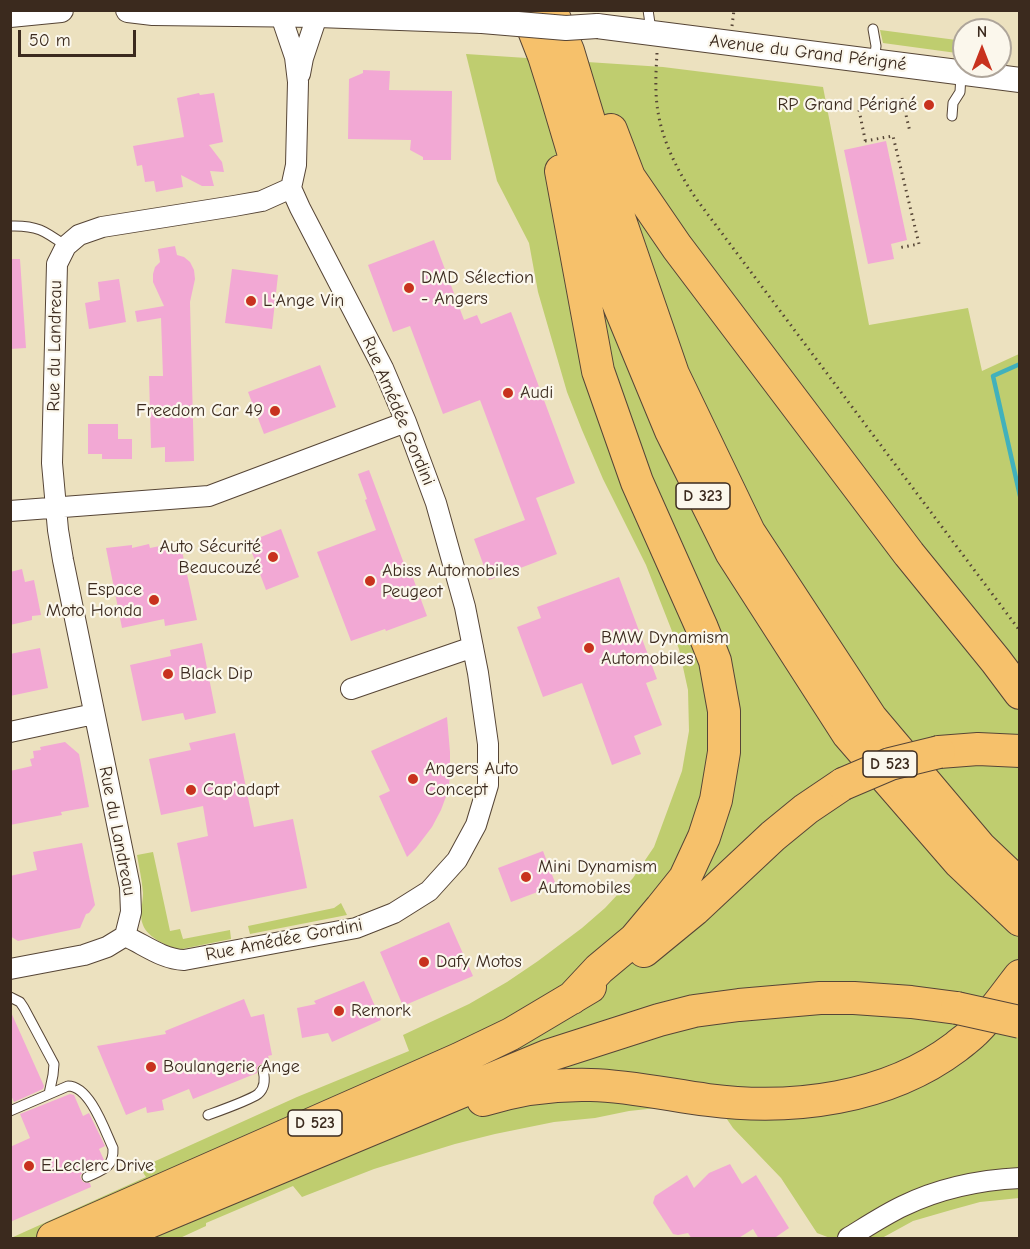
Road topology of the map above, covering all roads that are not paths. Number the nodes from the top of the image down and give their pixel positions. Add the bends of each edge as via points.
1 (61, 10) edge
2 (129, 10) edge
3 (521, 10) edge
4 (526, 10) edge
5 (550, 10) edge
6 (280, 13) edge
7 (319, 13) edge
8 (10, 15) edge
9 (605, 27) junction
10 (873, 29) dead end
11 (652, 31) edge
12 (556, 54) junction
13 (874, 61) junction
14 (952, 71) edge
15 (961, 78) edge
16 (298, 82) junction
17 (952, 116) dead end
18 (291, 188) junction
19 (10, 226) edge
20 (66, 246) junction
21 (406, 422) junction
22 (56, 508) junction
23 (10, 511) edge
24 (473, 647) junction
25 (351, 689) dead end
26 (1020, 693) edge
27 (94, 714) junction
28 (10, 732) edge
29 (1010, 750) edge
30 (1017, 900) edge
31 (126, 936) junction
32 (10, 969) edge
33 (1020, 976) edge
34 (10, 997) edge
35 (572, 998) junction
36 (1020, 1022) edge
37 (263, 1071) dead end
38 (49, 1094) junction
39 (421, 1109) junction
40 (10, 1111) edge
41 (208, 1115) dead end
42 (87, 1177) dead end
43 (1020, 1178) edge
44 (53, 1239) edge
45 (111, 1239) edge
46 (848, 1239) edge

1 - 8 street
2 - 6 street, Avenue du Grand Périgné
3 - 9 street, Avenue du Grand Périgné
4 - 12 highway, D 323
5 - 12 highway, D 323
6 - 7 street, Avenue du Grand Périgné
6 - 16 street via 295,57
7 - 9 street, Avenue du Grand Périgné, bridge
7 - 16 street
9 - 11 street, Avenue du Grand Périgné
10 - 13 lane
11 - 13 street, Avenue du Grand Périgné
12 - 26 highway via 589,73 630,177 677,247 909,554
12 - 30 highway, D 323 via 618,303 671,430 731,552 848,734 960,863
12 - 35 highway via 540,86 553,131 598,371 637,482 715,662 724,711 724,752 716,800 685,878 635,939
13 - 14 street, Avenue du Grand Périgné
15 - 17 lane
16 - 18 street via 296,165
18 - 20 street via 262,201 102,227 80,235
18 - 21 street, Rue Amédée Gordini via 383,368
19 - 20 lane via 43,230
20 - 22 street, Rue du Landreau via 57,264 52,463
21 - 22 street via 209,496
21 - 24 street, Rue Amédée Gordini via 436,503
22 - 23 street
22 - 27 street, Rue du Landreau
24 - 25 street
24 - 31 street, Rue Amédée Gordini via 488,744 488,785 476,825 457,860 429,891 394,913 356,928 184,960 160,955
27 - 28 street
27 - 31 street, Rue du Landreau via 130,887 131,912
29 - 35 highway, D 523, bridge via 939,752 890,764 843,784 772,836 694,910 633,960
31 - 32 street via 84,955
33 - 39 highway via 973,1033 941,1058 902,1078 853,1094 780,1104 591,1085 540,1087 452,1109
34 - 38 lane via 20,1002 52,1058
35 - 44 highway, D 523 via 459,1059
36 - 39 highway, D 523, bridge via 957,1008 854,998 694,1011 547,1056
37 - 41 lane via 264,1084 257,1095
38 - 40 lane
38 - 42 lane via 68,1086 85,1094 113,1148 106,1168
39 - 45 highway, D 523
43 - 46 street via 942,1190 898,1208

